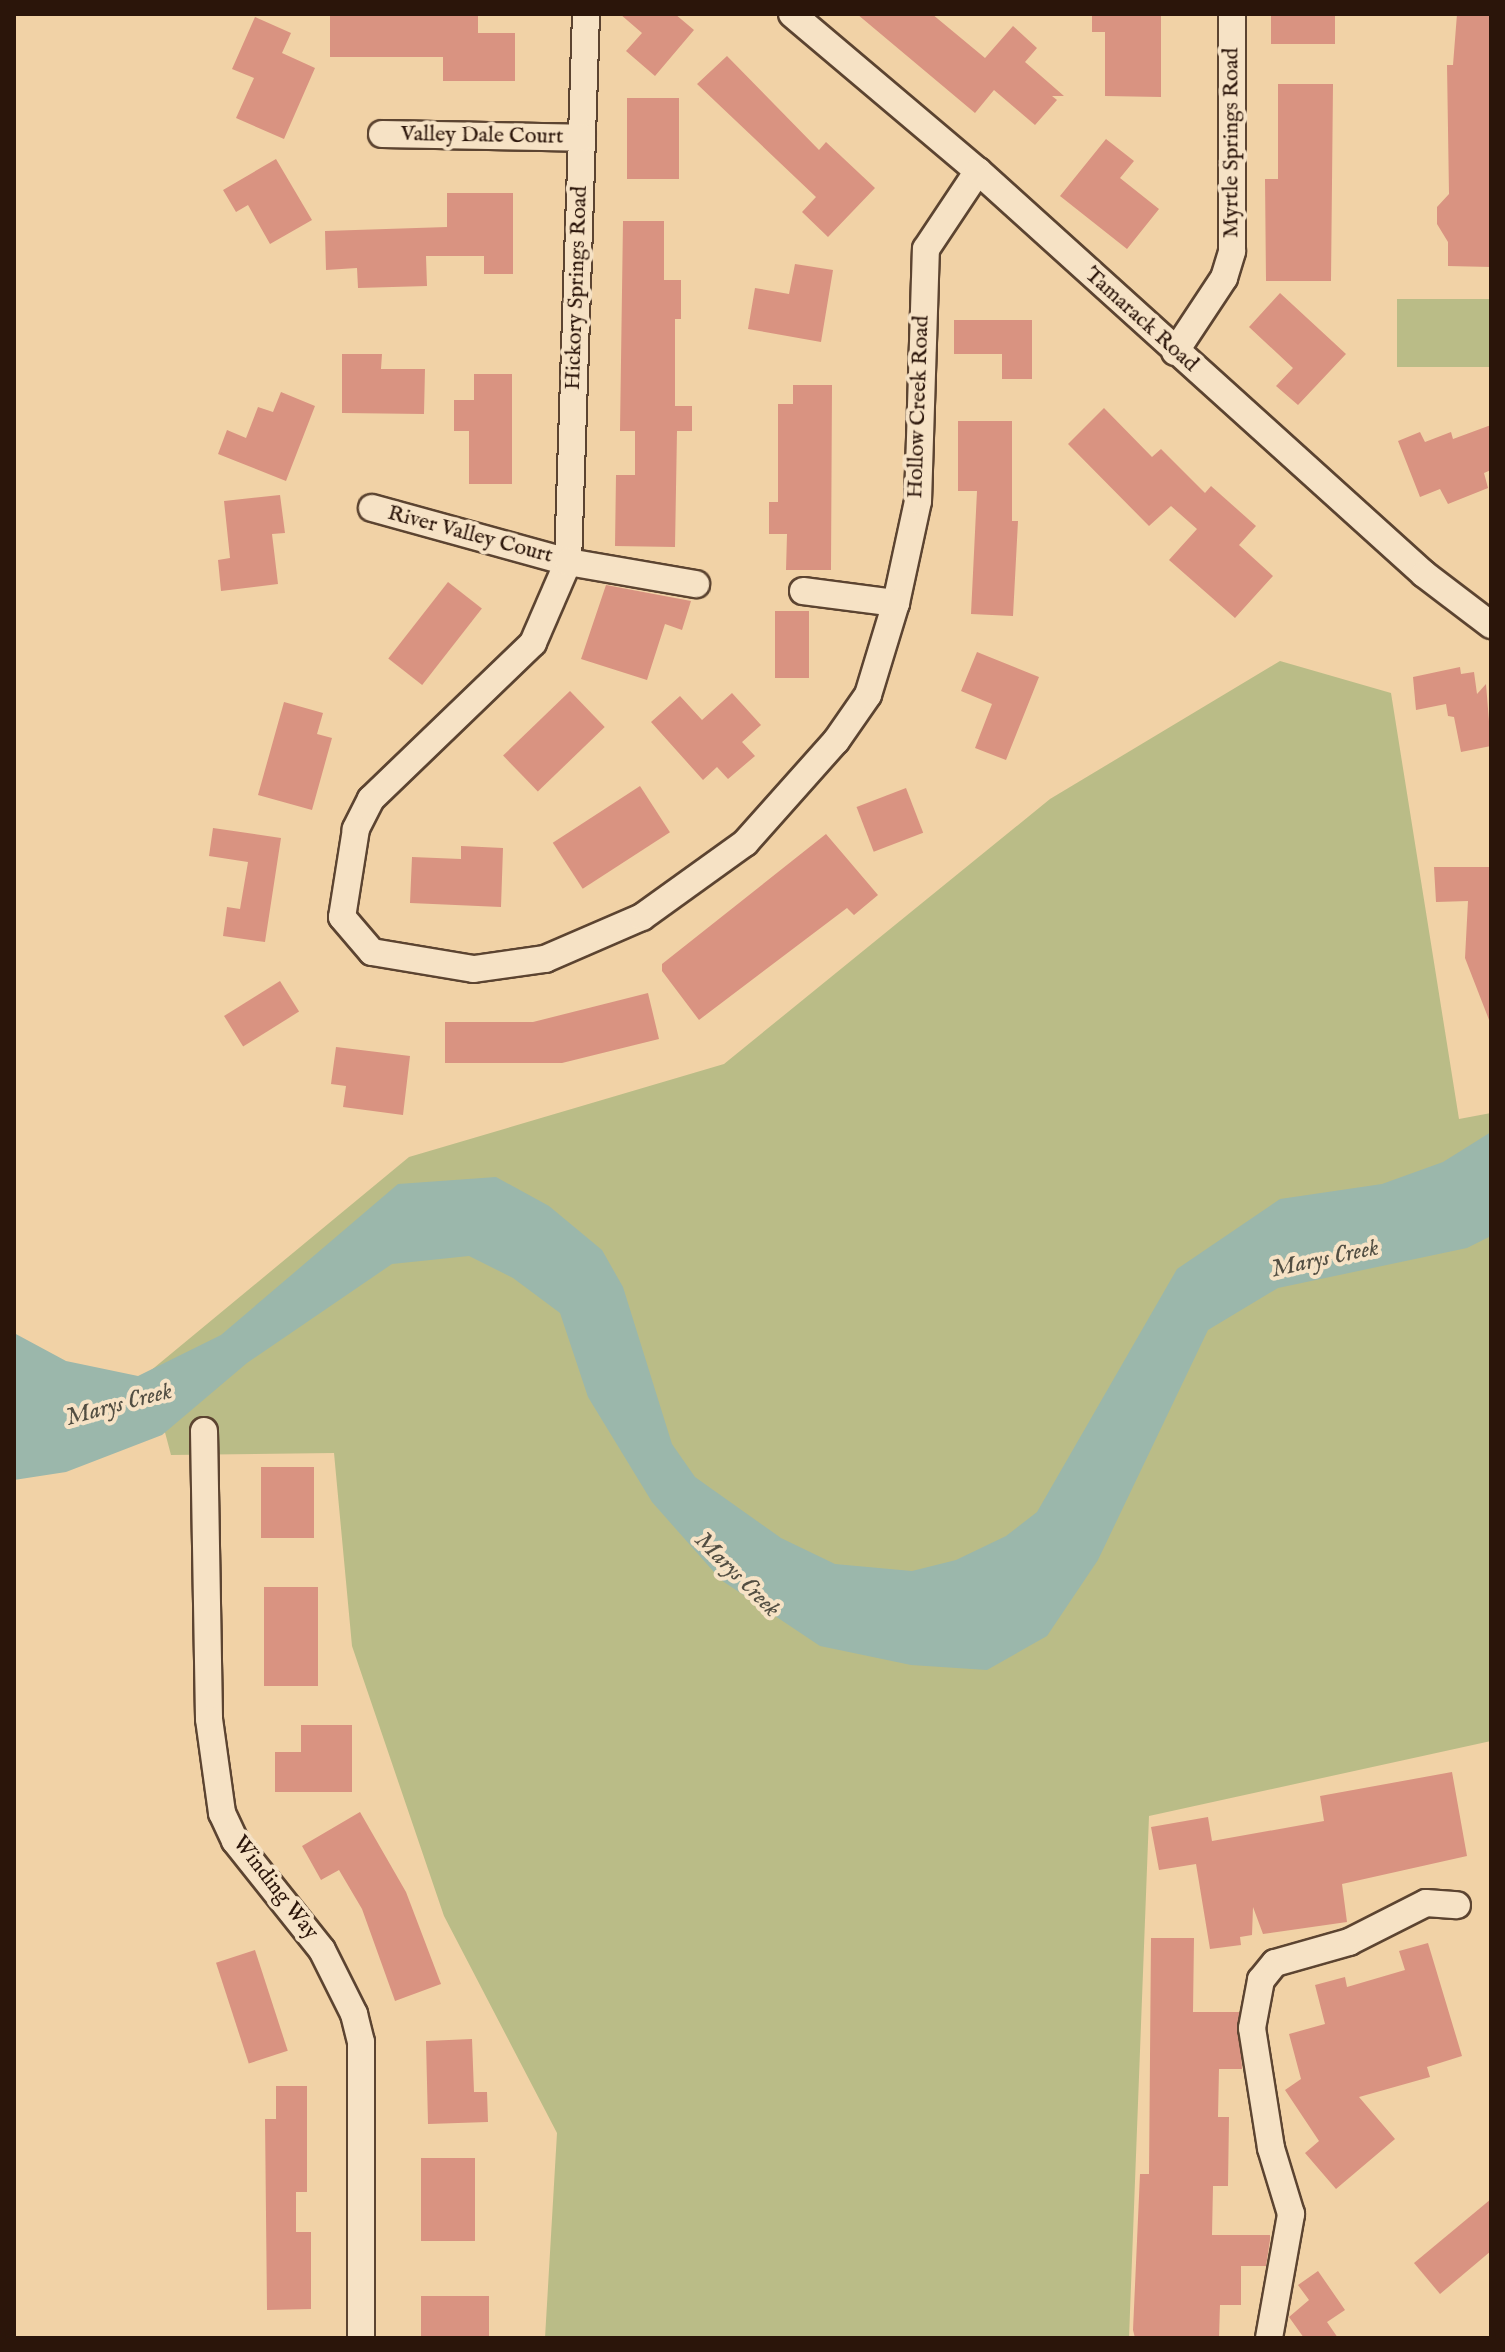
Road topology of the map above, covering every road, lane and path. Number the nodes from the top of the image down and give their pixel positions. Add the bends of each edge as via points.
1 (586, 14) edge
2 (792, 14) edge
3 (1232, 14) edge
4 (382, 134) dead end
5 (582, 138) junction
6 (978, 171) junction
7 (1175, 352) junction
8 (372, 508) dead end
9 (568, 562) junction
10 (696, 584) dead end
11 (803, 591) dead end
12 (896, 603) junction
13 (1491, 625) edge
14 (354, 931) joint
15 (204, 1431) dead end
16 (1457, 1905) dead end
17 (361, 2338) edge
18 (1269, 2338) edge

1 - 5 street, Hickory Springs Road
2 - 6 street, Tamarack Road
3 - 7 street, Myrtle Springs Road via 1232,251 1224,278
4 - 5 street, Valley Dale Court
5 - 9 street, Hickory Springs Road
6 - 7 street, Tamarack Road
6 - 12 street, Hollow Creek Road via 926,249 918,501
7 - 13 street, Tamarack Road via 1424,574
8 - 9 street, River Valley Court
9 - 10 street
9 - 14 street, Hickory Springs Road via 533,643 371,799 356,829 343,895 342,917
11 - 12 street
12 - 14 street, Hollow Creek Road via 868,695 836,741 745,843 642,917 545,959 474,969 372,952
15 - 17 street, Winding Way via 209,1719 222,1813 235,1841 322,1950 354,2014 361,2042
16 - 18 street via 1426,1903 1349,1942 1275,1963 1261,1980 1252,2028 1271,2148 1291,2214

